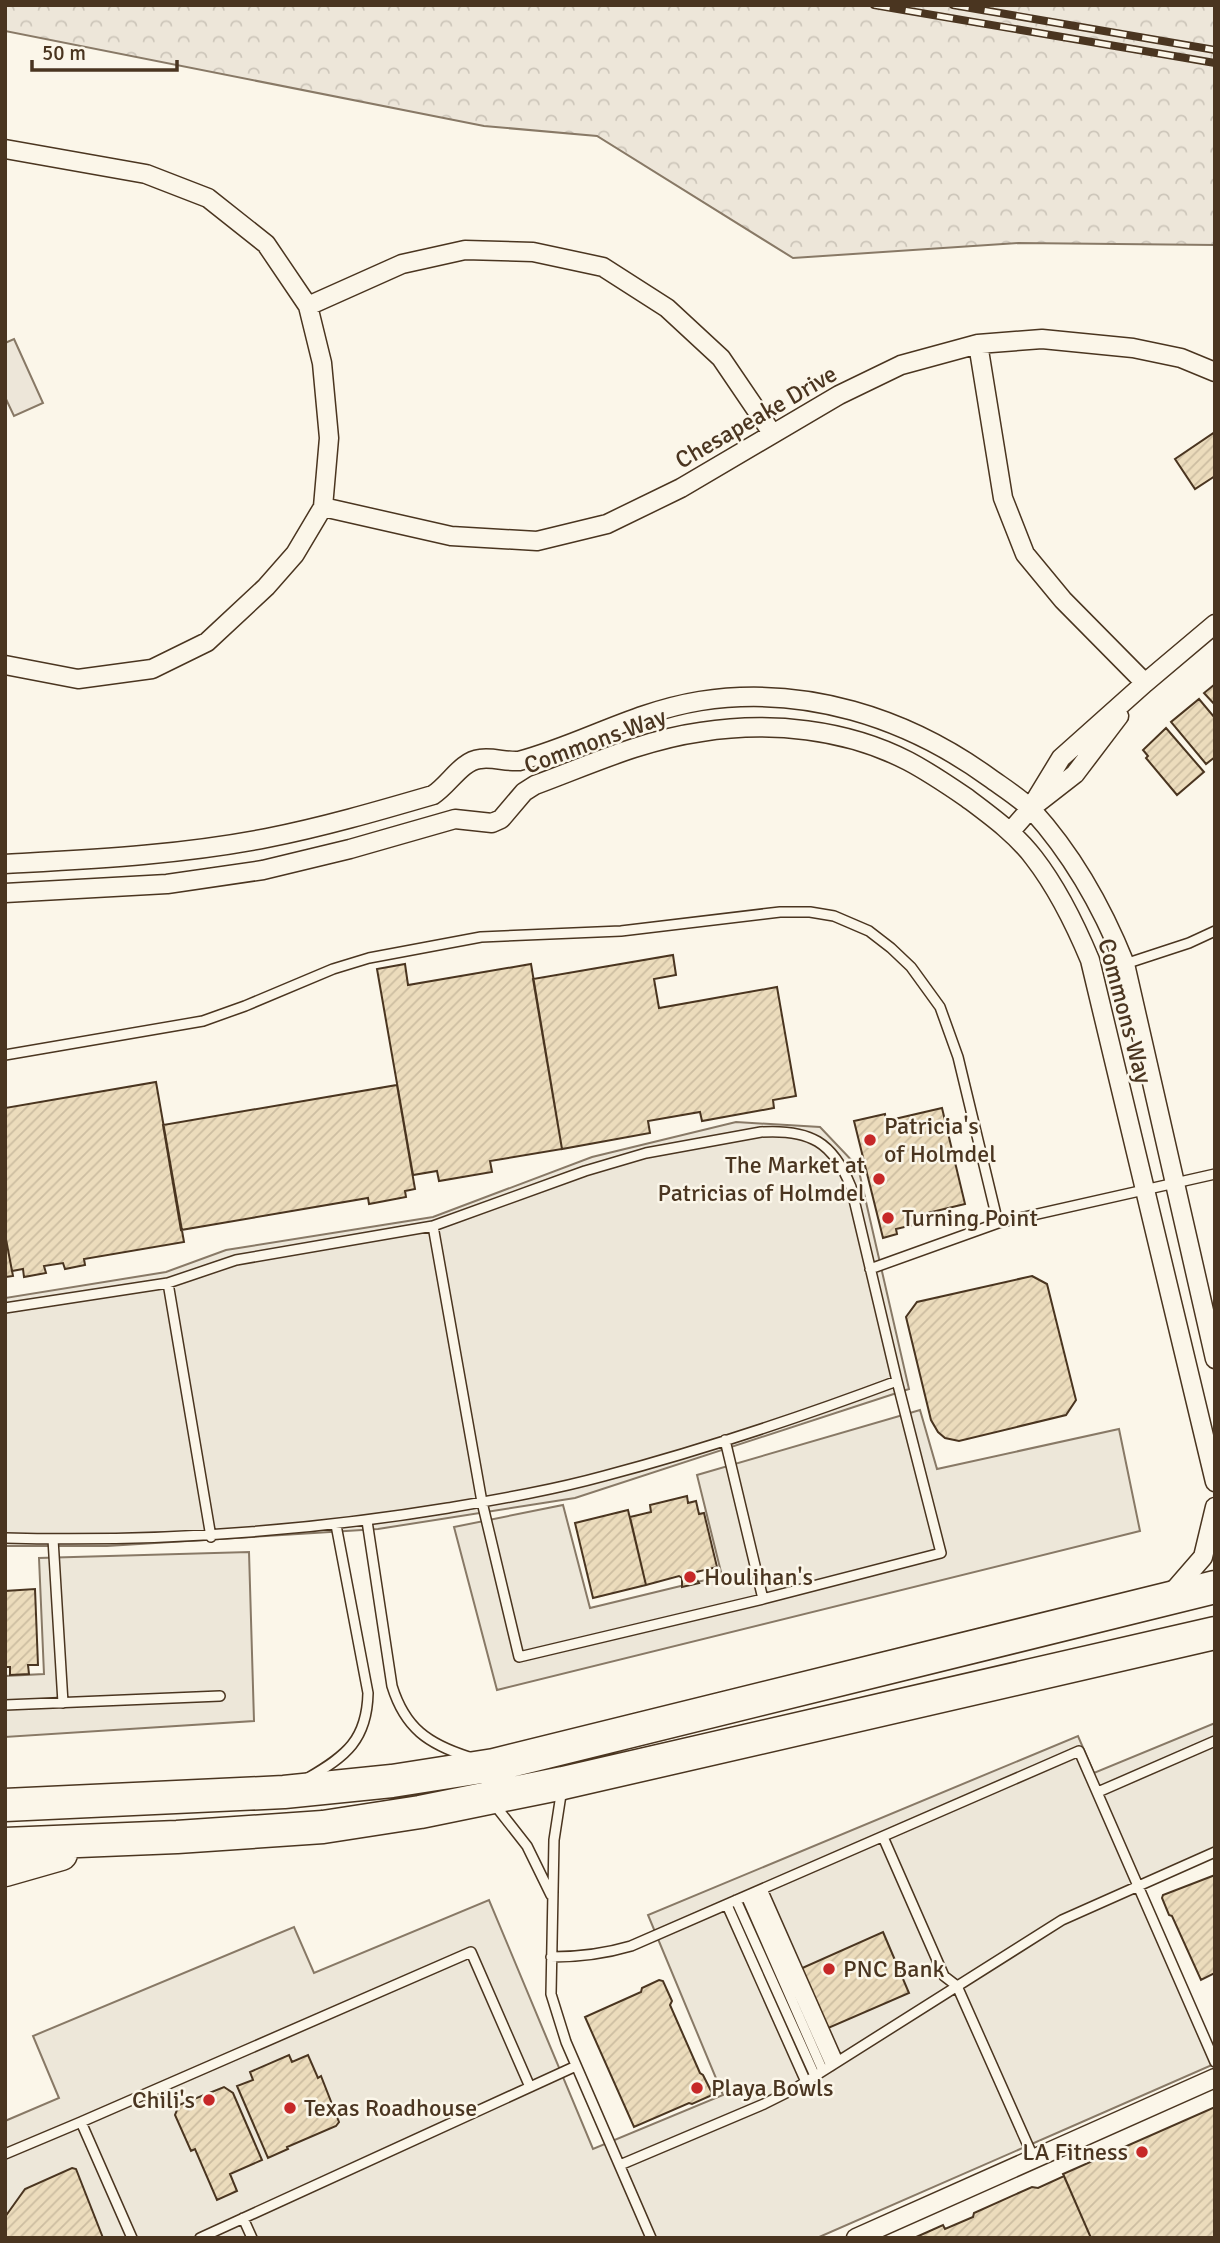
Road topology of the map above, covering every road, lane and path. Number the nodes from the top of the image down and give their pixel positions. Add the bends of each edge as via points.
1 (5, 149) edge
2 (308, 306) junction
3 (978, 344) junction
4 (1215, 373) edge
5 (772, 433) junction
6 (323, 507) junction
7 (1215, 624) edge
8 (5, 665) edge
9 (1145, 682) junction
10 (1030, 809) junction
11 (1010, 832) junction
12 (5, 864) edge
13 (5, 893) edge
14 (1215, 931) edge
15 (1125, 964) junction
16 (5, 1055) edge
17 (1215, 1174) edge
18 (1174, 1183) junction
19 (1144, 1190) junction
20 (998, 1223) junction
21 (433, 1226) junction
22 (870, 1269) junction
23 (168, 1283) junction
24 (5, 1308) edge
25 (1215, 1359) edge
26 (897, 1381) junction
27 (725, 1440) junction
28 (1215, 1482) edge
29 (482, 1502) junction
30 (1215, 1507) edge
31 (367, 1521) junction
32 (335, 1525) junction
33 (211, 1536) junction
34 (5, 1538) edge
35 (53, 1539) junction
36 (1215, 1587) edge
37 (1168, 1597) junction
38 (763, 1599) junction
39 (1215, 1633) edge
40 (220, 1696) dead end
41 (63, 1703) junction
42 (5, 1705) edge
43 (1215, 1741) edge
44 (495, 1765) junction
45 (563, 1783) junction
46 (284, 1792) junction
47 (1098, 1792) junction
48 (490, 1798) junction
49 (5, 1805) edge
50 (177, 1837) junction
51 (883, 1837) junction
52 (5, 1844) edge
53 (1215, 1852) edge
54 (5, 1870) edge
55 (1139, 1886) junction
56 (552, 1897) junction
57 (745, 1897) junction
58 (551, 1957) junction
59 (957, 1986) junction
60 (1215, 2062) edge
61 (576, 2066) junction
62 (827, 2068) junction
63 (1215, 2078) edge
64 (806, 2082) junction
65 (530, 2087) junction
66 (81, 2122) junction
67 (5, 2154) edge
68 (1034, 2159) junction
69 (620, 2165) junction
70 (243, 2218) junction
71 (132, 2238) edge
72 (200, 2238) edge
73 (252, 2238) edge
74 (650, 2238) edge
75 (856, 2238) edge

1 - 2 street via 146,174 208,198 266,244
2 - 5 street via 402,264 466,250 533,252 603,267 667,308 721,358
2 - 6 street via 322,363 330,438
3 - 4 street, Chesapeake Drive via 1042,339 1133,348 1181,358
3 - 5 street, Chesapeake Drive via 901,365
3 - 9 street via 1003,498 1025,554 1063,600
5 - 6 street, Chesapeake Drive via 681,488 607,524 537,541 451,536
6 - 8 street via 295,554 266,587 196,648 152,669 78,679
7 - 9 street
9 - 10 street via 1075,774
10 - 11 street
10 - 12 street, Commons Way via 967,761 894,723 820,703 745,697 659,710 519,761 471,761 433,795 331,824 212,847
10 - 15 street, Commons Way via 1095,901
11 - 13 street, Commons Way via 942,781 869,744 830,734 744,727 673,737 628,750 530,788 492,823 456,819 263,870 167,884
11 - 19 street, Commons Way via 1047,877 1090,960
14 - 15 lane
15 - 18 street, Commons Way
16 - 20 lane via 204,1021 369,958 481,937 621,931 780,912 834,916 869,931 891,948 940,1007 958,1057
17 - 18 lane
18 - 19 lane
18 - 25 street, Commons Way
19 - 20 lane
19 - 28 street, Commons Way
20 - 22 lane
21 - 22 lane via 570,1175 637,1156 780,1131 818,1142 843,1166
21 - 23 lane via 236,1260
21 - 29 lane
22 - 26 lane
23 - 24 lane
23 - 33 lane
26 - 27 lane
26 - 38 lane via 941,1553
27 - 29 lane via 603,1476
27 - 38 lane
29 - 31 lane
29 - 38 lane via 519,1657
30 - 37 street via 1203,1557
31 - 32 lane
31 - 44 lane via 398,1706 413,1729 451,1751
32 - 33 lane
32 - 46 lane via 368,1693 367,1709 357,1737 338,1761
33 - 35 lane
34 - 35 lane
35 - 41 lane
36 - 37 highway
37 - 44 highway
39 - 45 highway
40 - 41 lane
41 - 42 lane
43 - 47 lane
44 - 46 highway
45 - 48 highway
45 - 56 lane
46 - 49 highway
47 - 51 lane via 1080,1751
47 - 55 lane
48 - 50 highway via 323,1827
48 - 56 lane via 527,1846
50 - 52 highway
50 - 54 highway via 80,1849
51 - 57 lane
51 - 59 lane via 944,1976
53 - 55 lane
55 - 59 lane via 1062,1920
55 - 60 lane
56 - 58 lane
57 - 58 lane via 631,1946 581,1957
57 - 62 lane
57 - 62 lane
57 - 64 lane
58 - 61 lane via 554,2010
59 - 62 lane
59 - 68 lane
61 - 65 lane
61 - 69 lane
62 - 64 lane
63 - 68 street
64 - 69 lane
65 - 66 lane via 471,1952
65 - 70 lane
66 - 67 lane
66 - 71 lane
68 - 75 street
69 - 74 lane
70 - 72 lane
70 - 73 lane

